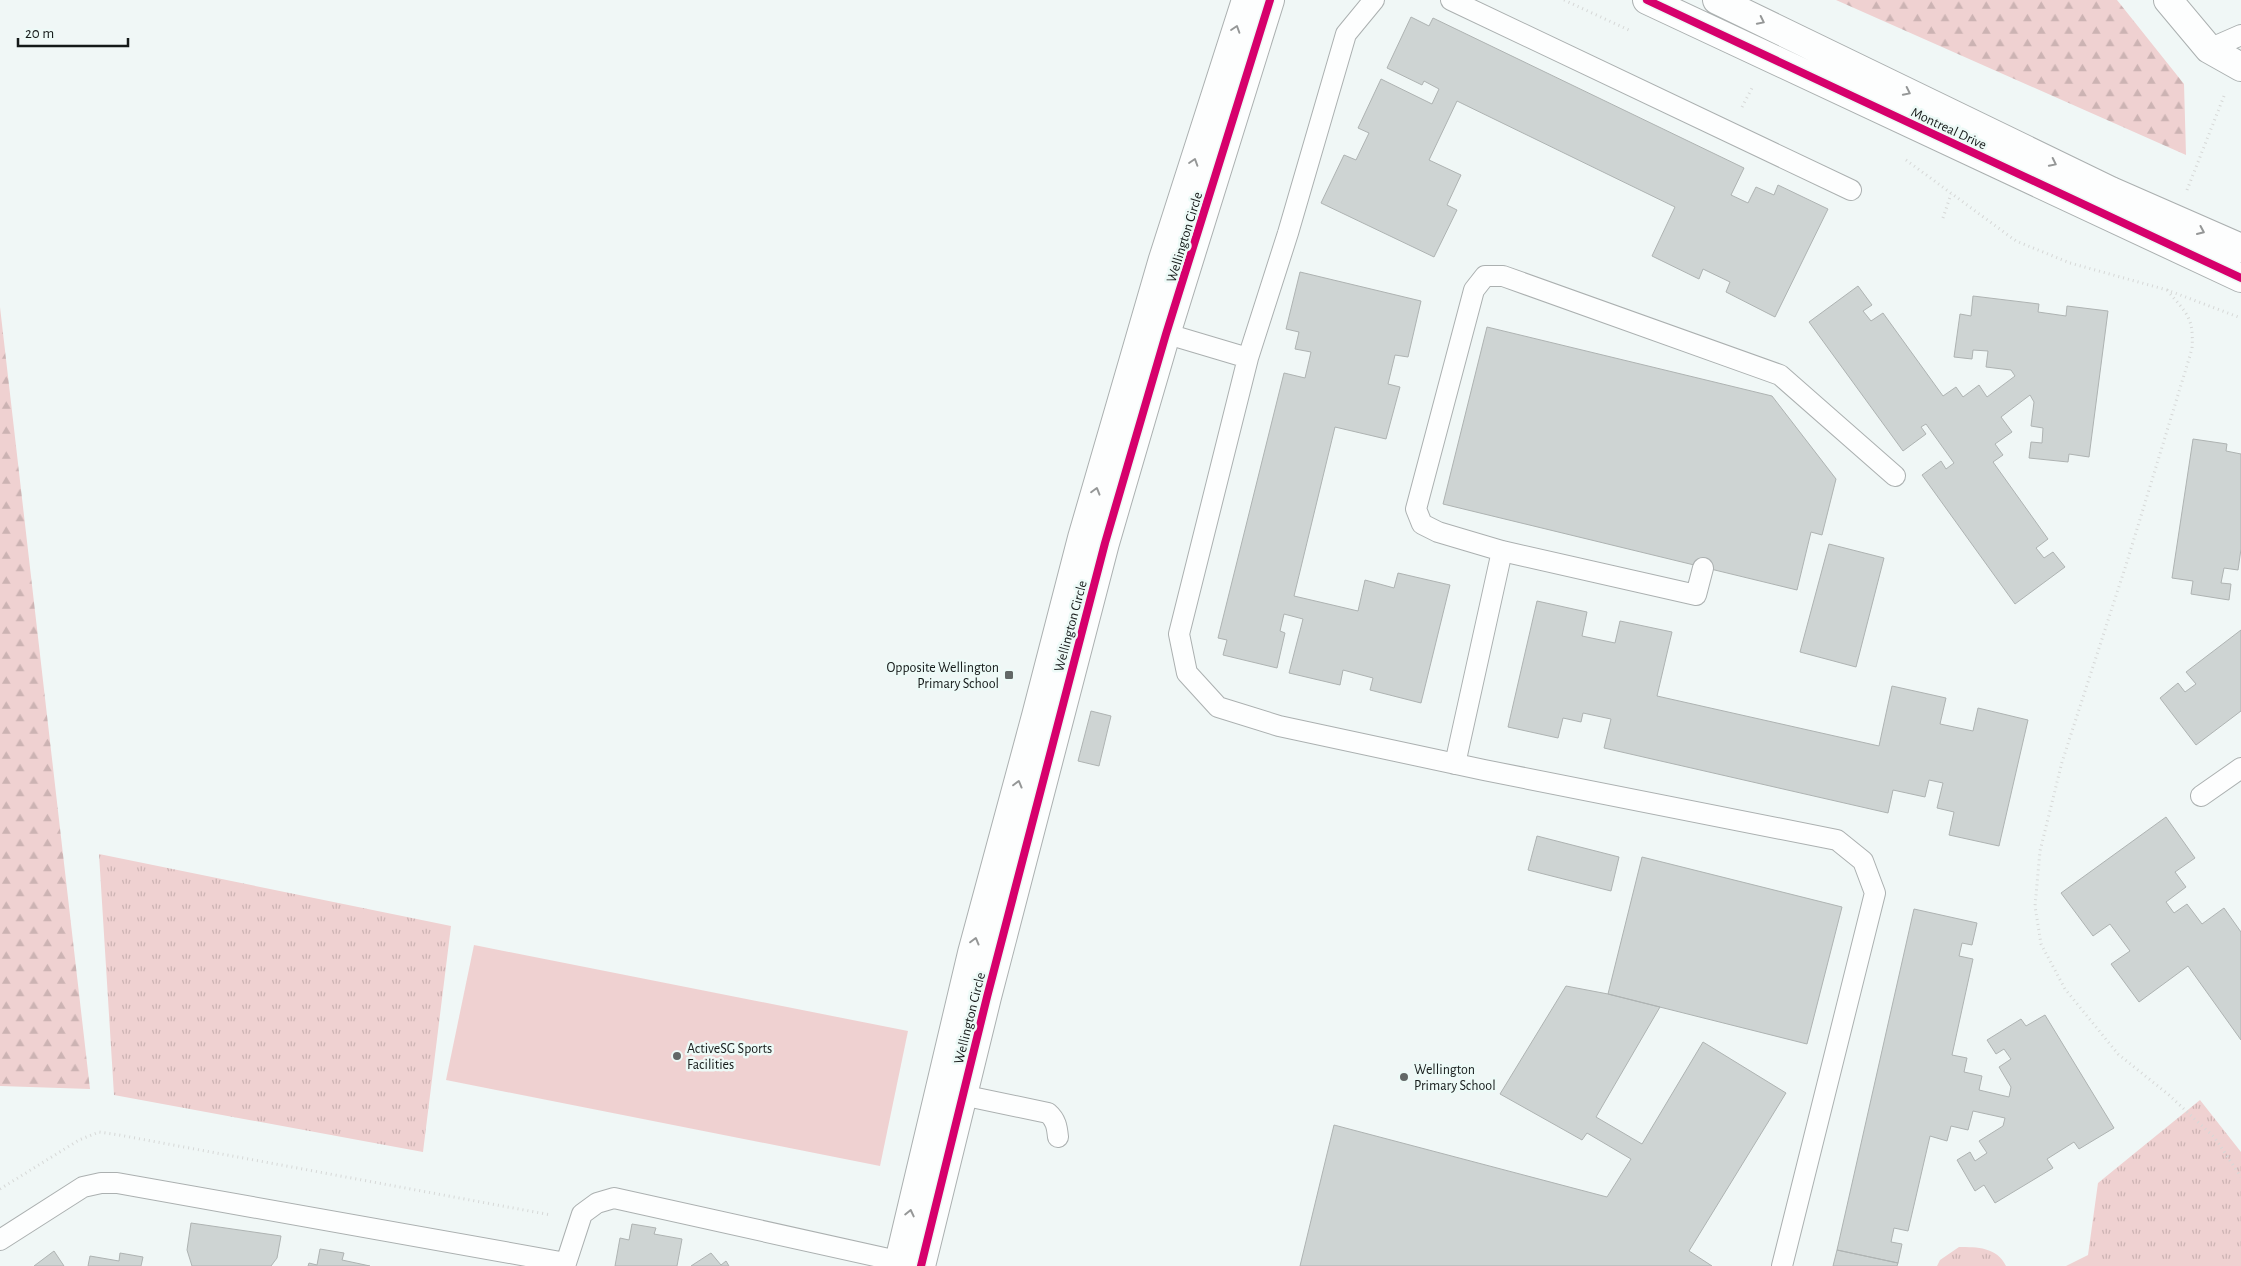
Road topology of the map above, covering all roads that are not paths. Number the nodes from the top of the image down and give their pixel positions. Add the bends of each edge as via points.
1 (1246, 0) edge
2 (1270, 0) edge
3 (1374, 0) edge
4 (1451, 0) edge
5 (1647, 0) edge
6 (1717, 0) edge
7 (2168, 0) edge
8 (2241, 35) edge
9 (2209, 49) junction
10 (2240, 67) edge
11 (1851, 190) dead end
12 (2241, 248) edge
13 (1176, 262) junction
14 (2241, 278) edge
15 (1155, 330) junction
16 (1248, 358) junction
17 (1895, 476) dead end
18 (1502, 551) junction
19 (1703, 568) dead end
20 (1456, 764) junction
21 (2241, 768) edge
22 (2201, 796) dead end
23 (962, 1095) junction
24 (1058, 1137) dead end
25 (0, 1240) edge
26 (565, 1264) edge
27 (909, 1265) edge
28 (1782, 1266) edge

13 -> 1 street, Wellington Circle
2 - 13 street, Wellington Circle
3 - 16 lane via 1346,34
4 - 11 lane
5 - 14 street, Montreal Drive
6 -> 12 street, Montreal Drive via 2111,191
7 - 9 street
8 - 9 lane
9 - 10 street
13 - 15 street, Wellington Circle
15 - 16 lane
15 - 23 street, Wellington Circle via 1105,543
27 -> 15 street, Wellington Circle via 972,953 1079,547
16 - 20 lane via 1179,634 1187,673 1218,707 1279,726
17 - 18 lane via 1780,375 1503,276 1485,276 1474,290 1416,509 1422,524 1430,528
18 - 19 lane via 1696,595
18 - 20 lane
20 - 28 lane via 1837,840 1862,861 1875,893
21 - 22 lane
23 - 24 lane via 1048,1113 1054,1118
23 - 27 street, Wellington Circle
25 - 26 lane via 84,1188 117,1183
26 - 27 lane via 582,1214 597,1203 614,1198

